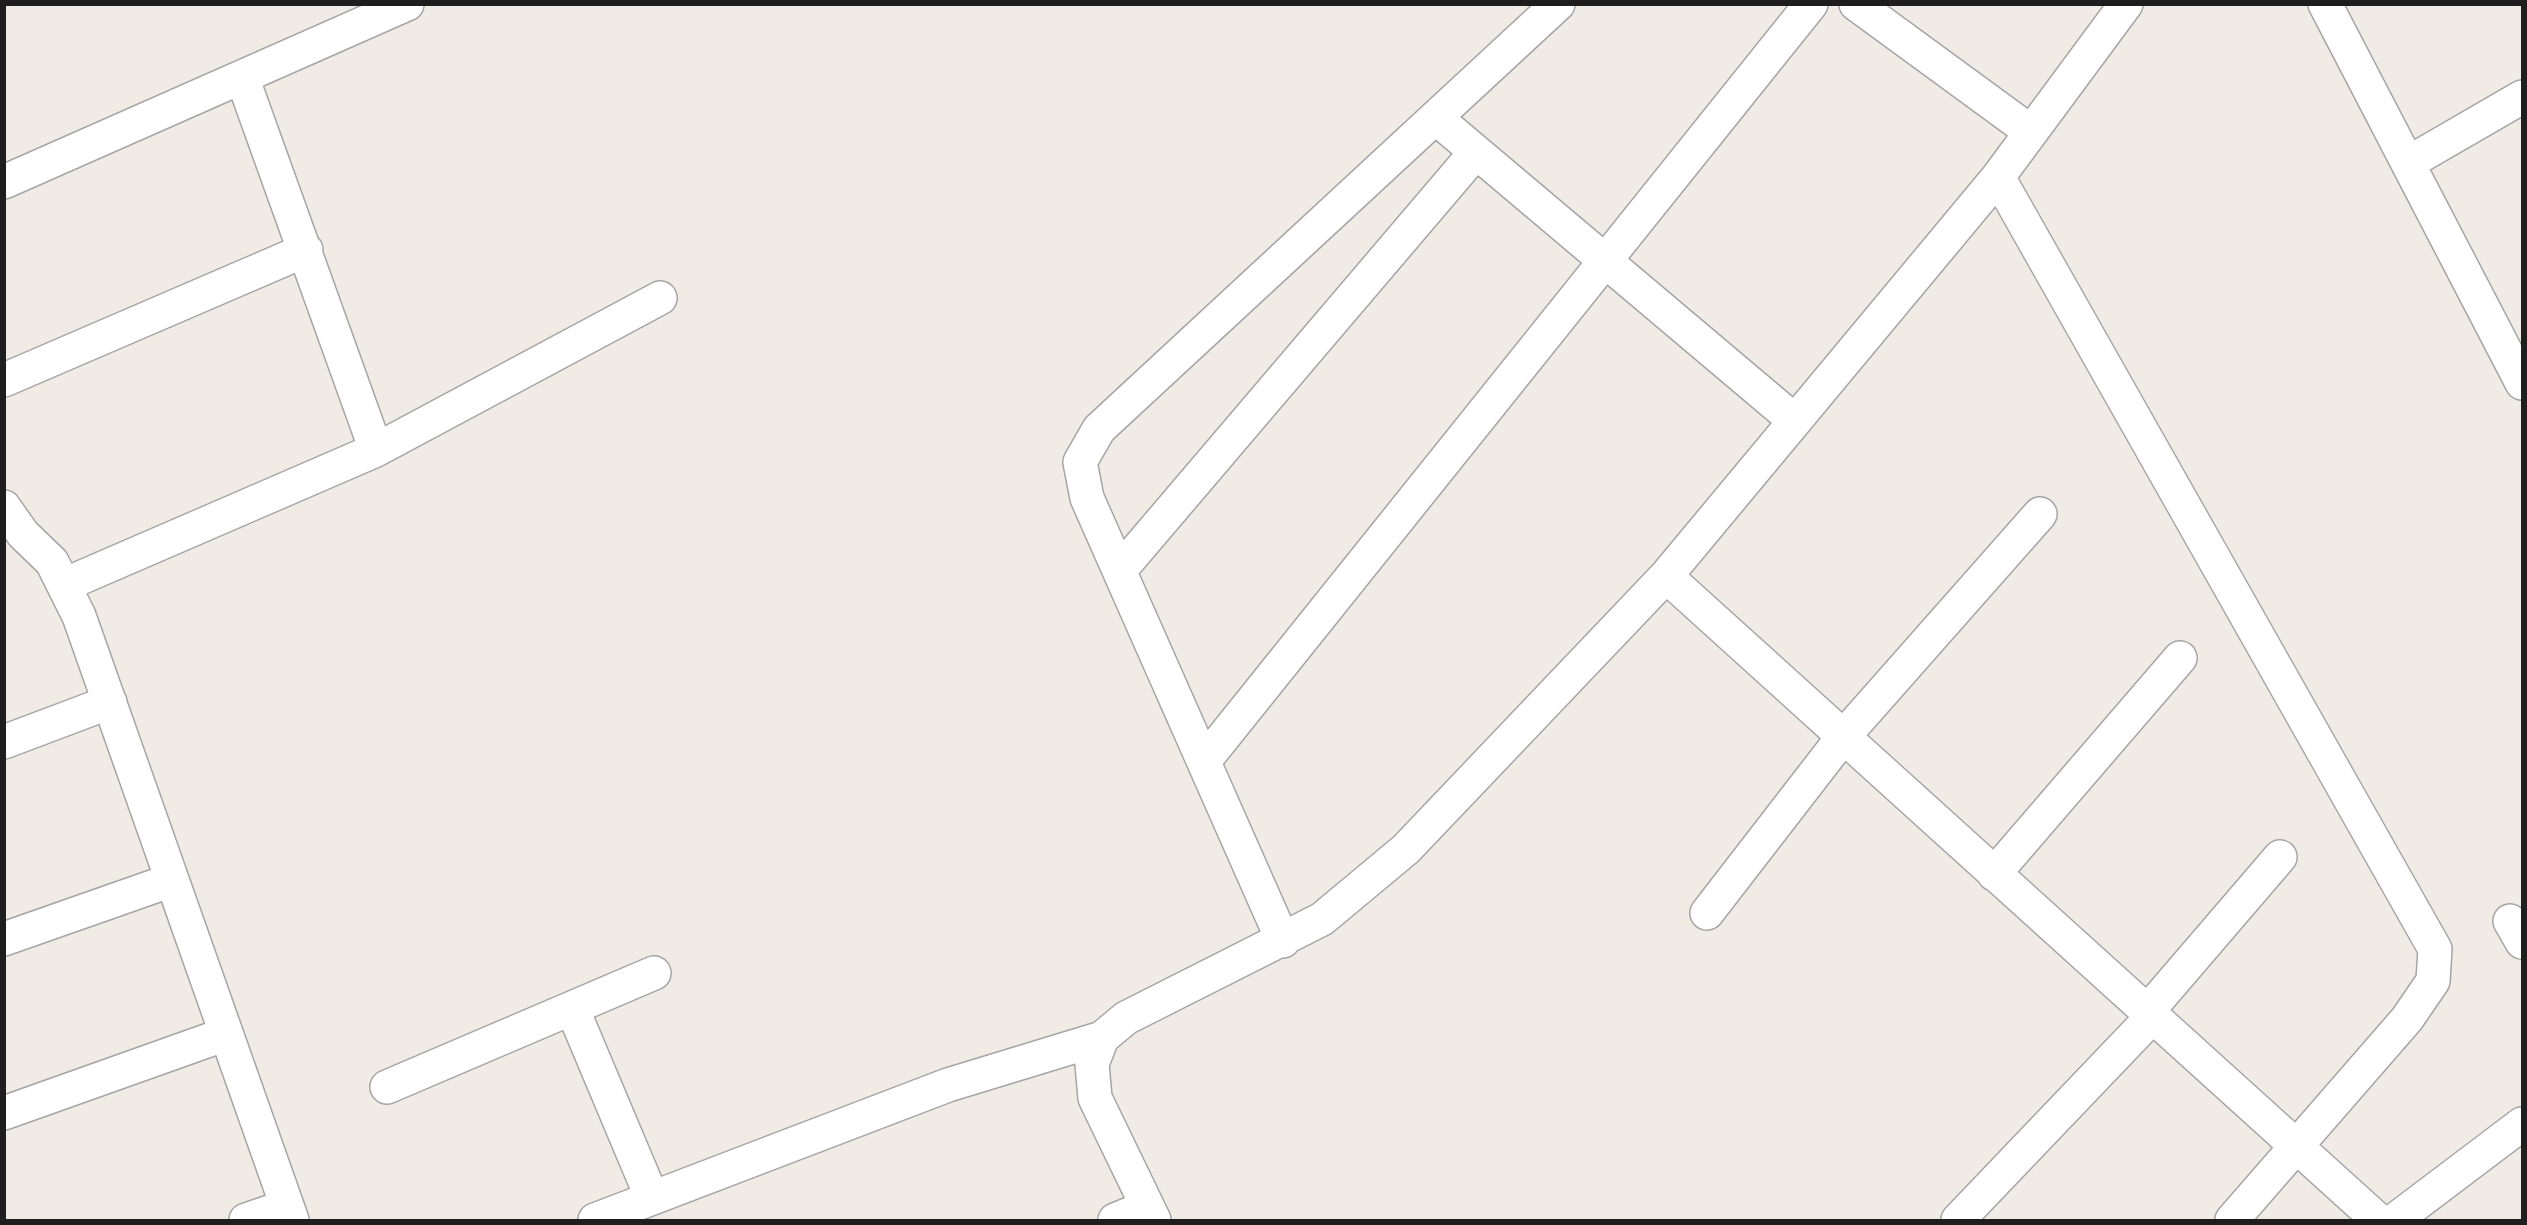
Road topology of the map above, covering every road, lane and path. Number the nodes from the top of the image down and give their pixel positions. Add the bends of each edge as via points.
1 (407, 4) edge
2 (1558, 4) edge
3 (1811, 4) edge
4 (1856, 4) edge
5 (2126, 4) edge
6 (2325, 4) edge
7 (242, 77) junction
8 (2523, 97) edge
9 (1436, 118) junction
10 (2031, 132) junction
11 (1476, 152) junction
12 (2408, 163) junction
13 (1998, 177) junction
14 (4, 182) edge
15 (306, 250) junction
16 (1605, 261) junction
17 (660, 298) dead end
18 (4, 380) edge
19 (2523, 383) edge
20 (1795, 421) junction
21 (376, 450) junction
22 (4, 507) edge
23 (2040, 514) dead end
24 (1120, 570) junction
25 (1666, 576) junction
26 (64, 585) junction
27 (2180, 658) dead end
28 (110, 702) junction
29 (1843, 737) junction
30 (4, 742) edge
31 (1204, 760) junction
32 (2280, 857) dead end
33 (1994, 874) junction
34 (172, 880) junction
35 (1707, 913) dead end
36 (4, 939) edge
37 (1283, 941) junction
38 (654, 973) dead end
39 (572, 1008) junction
40 (2150, 1014) junction
41 (226, 1034) junction
42 (1102, 1038) junction
43 (387, 1087) dead end
44 (4, 1113) edge
45 (2523, 1124) edge
46 (2295, 1146) junction
47 (652, 1198) junction
48 (290, 1213) edge
49 (1151, 1214) edge
50 (246, 1221) edge
51 (595, 1221) edge
52 (1115, 1221) edge
53 (1958, 1221) edge
54 (2232, 1221) edge
55 (2378, 1221) edge
56 (2395, 1221) edge

1 - 7 street
2 - 9 street
3 - 16 street
4 - 10 street
5 - 10 street
6 - 12 street
7 - 14 street
7 - 15 street
8 - 12 street
9 - 11 street
9 - 24 street via 1099,429 1080,462 1087,498
10 - 13 street
11 - 16 street
11 - 24 street
12 - 19 street
13 - 20 street
13 - 46 street via 2435,949 2433,981 2407,1019
15 - 18 street
15 - 21 street
16 - 20 street
16 - 31 street
17 - 21 street
20 - 25 street
21 - 26 street
22 - 26 street via 52,562
23 - 29 street
24 - 31 street
25 - 29 street
25 - 37 street via 1406,849 1322,919
26 - 28 street
27 - 33 street
28 - 30 street
28 - 34 street
29 - 33 street
29 - 35 street
31 - 37 street
32 - 40 street
33 - 40 street
34 - 36 street
34 - 41 street
37 - 42 street via 1126,1018
38 - 39 street
39 - 43 street
39 - 47 street
40 - 46 street
40 - 53 street
41 - 44 street
41 - 48 street
42 - 47 street via 948,1085
42 - 49 street via 1092,1064 1095,1098
45 - 56 street
46 - 54 street
46 - 55 street
47 - 51 street
48 - 50 street
49 - 52 street

